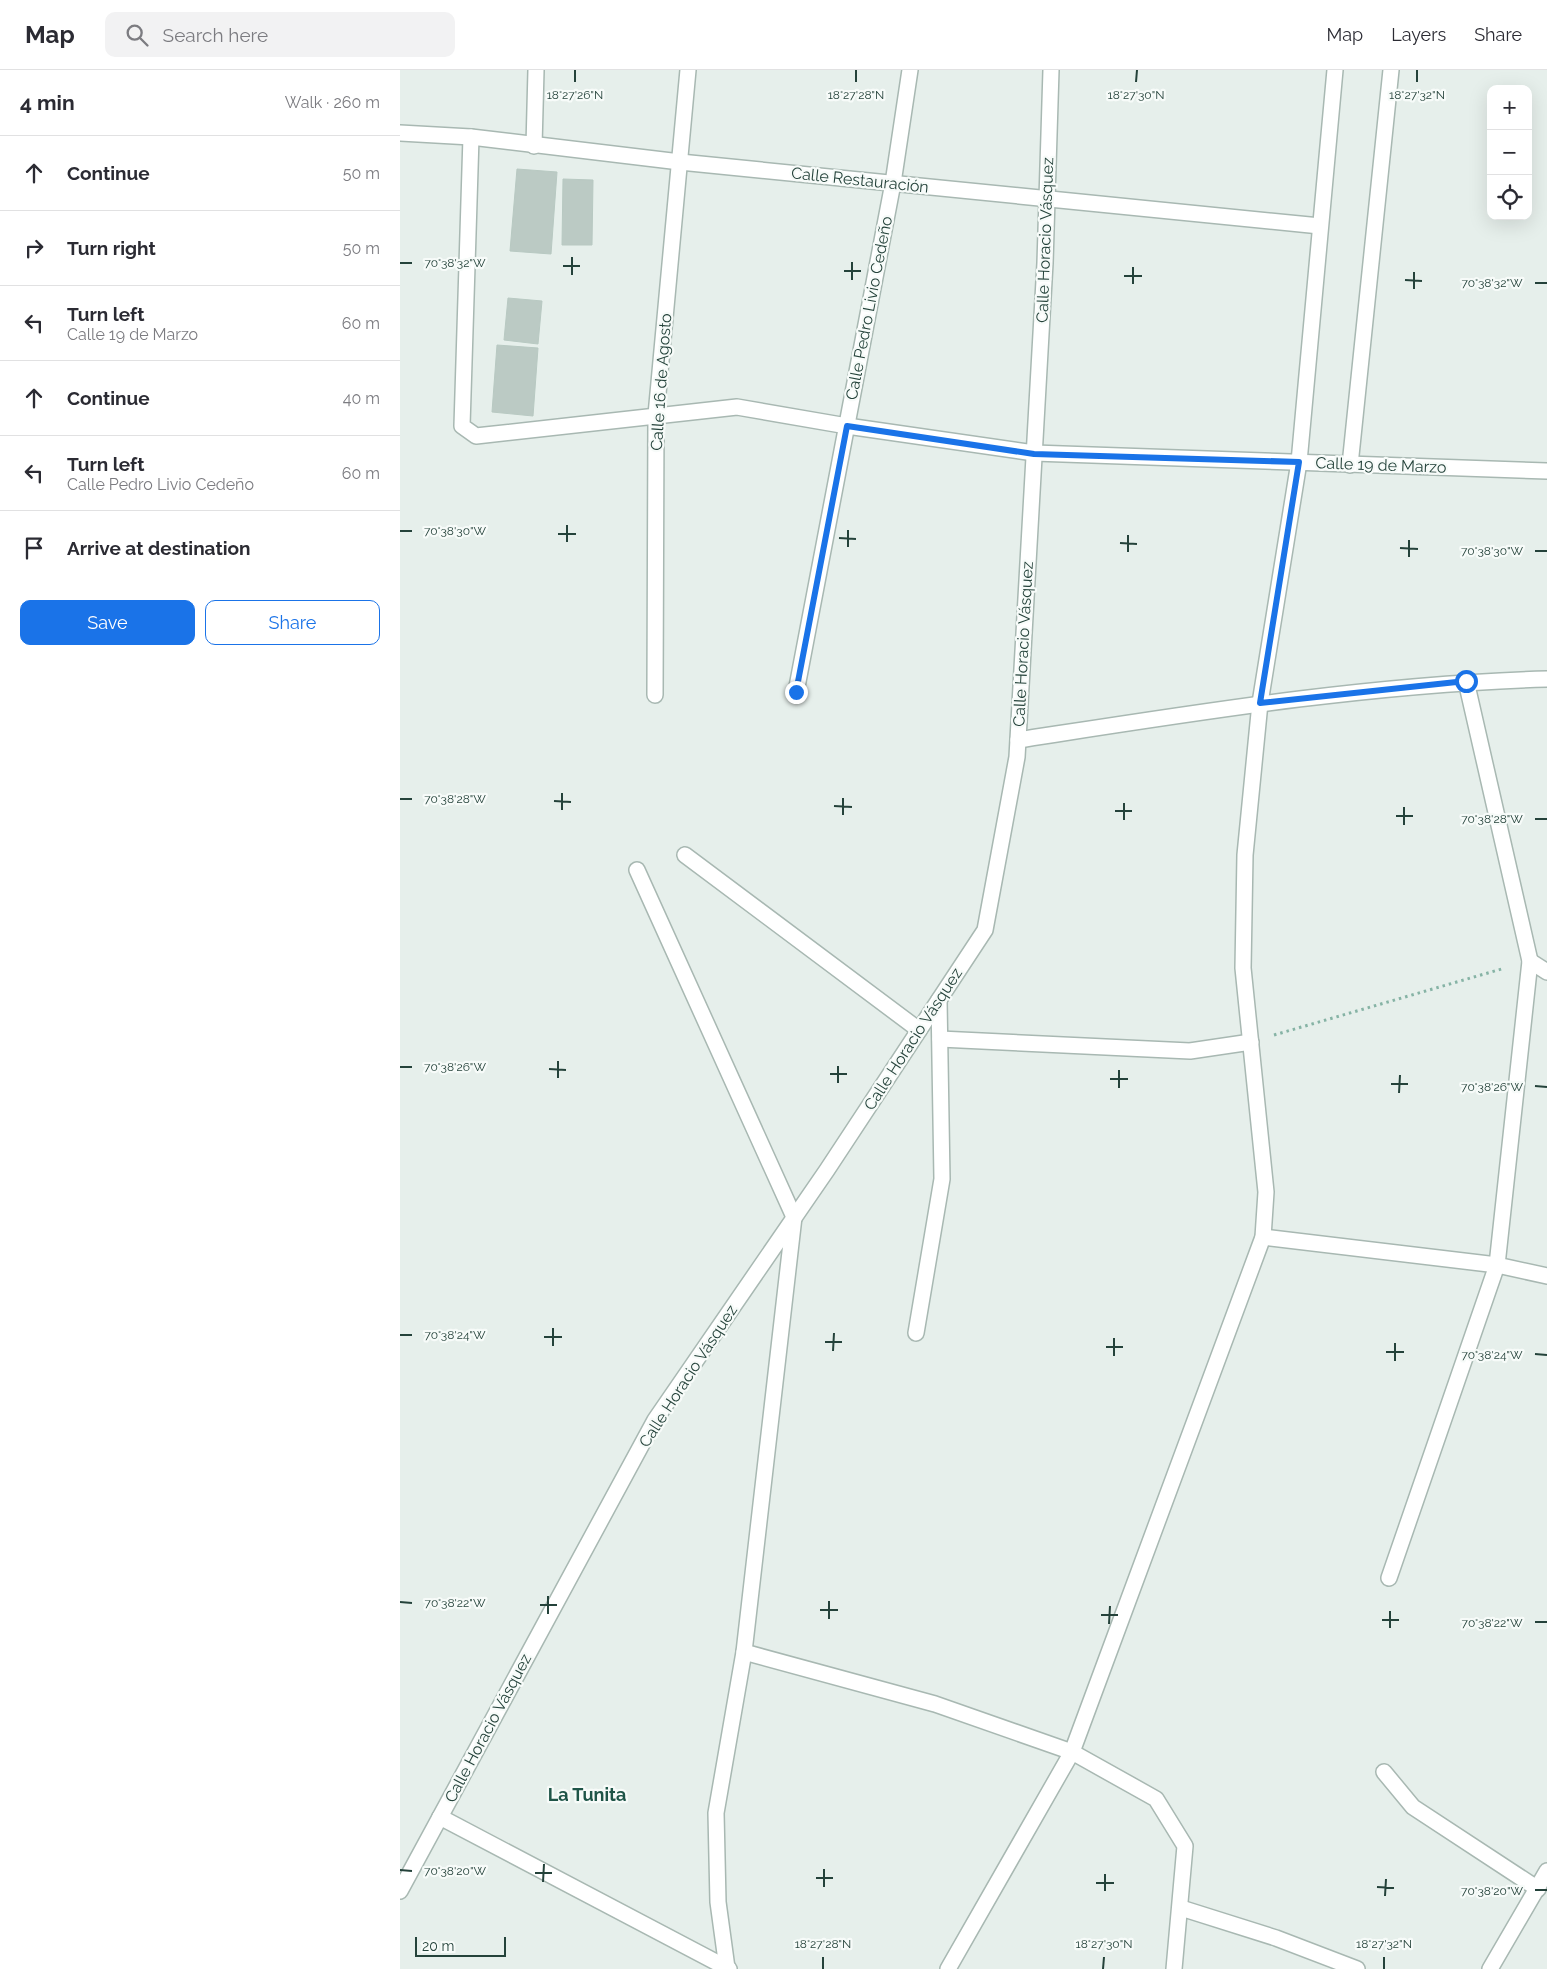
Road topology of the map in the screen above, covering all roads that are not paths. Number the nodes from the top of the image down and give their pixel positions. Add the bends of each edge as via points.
1 (536, 70) edge
2 (688, 70) edge
3 (910, 70) edge
4 (1051, 70) edge
5 (1335, 70) edge
6 (1391, 70) edge
7 (400, 134) edge
8 (471, 137) junction
9 (534, 146) junction
10 (680, 162) junction
11 (893, 183) junction
12 (1047, 198) junction
13 (1320, 226) junction
14 (656, 414) junction
15 (847, 426) junction
16 (1034, 454) junction
17 (1299, 462) junction
18 (1350, 465) junction
19 (1547, 471) edge
20 (1547, 679) edge
21 (1466, 681) junction
22 (796, 692) dead end
23 (655, 695) dead end
24 (1260, 703) junction
25 (1018, 740) junction
26 (685, 855) dead end
27 (637, 870) dead end
28 (1530, 961) junction
29 (1547, 972) edge
30 (939, 1000) junction
31 (919, 1030) junction
32 (940, 1039) junction
33 (1251, 1042) junction
34 (794, 1217) junction
35 (1263, 1237) junction
36 (1497, 1265) junction
37 (1547, 1276) edge
38 (916, 1333) dead end
39 (1388, 1578) dead end
40 (744, 1652) junction
41 (1072, 1752) junction
42 (1384, 1772) dead end
43 (440, 1817) junction
44 (1547, 1871) edge
45 (1538, 1889) junction
46 (400, 1890) edge
47 (1181, 1908) junction
48 (728, 1968) edge
49 (948, 1969) edge
50 (1174, 1969) edge
51 (1357, 1969) edge
52 (1490, 1969) edge

1 - 9 street
2 - 10 street, Calle 16 de Agosto
3 - 11 street, Calle Pedro Livio Cedeño
4 - 12 street, Calle Horacio Vásquez
5 - 13 street
6 - 18 street
7 - 8 street, Calle Restauración
8 - 9 street, Calle Restauración
8 - 14 street, Calle 19 de Marzo via 462,426 476,436
9 - 10 street, Calle Restauración
10 - 11 street, Calle Restauración
10 - 14 street, Calle 16 de Agosto
11 - 12 street, Calle Restauración
11 - 15 street, Calle Pedro Livio Cedeño
12 - 13 street, Calle Restauración
12 - 16 street, Calle Horacio Vásquez
13 - 17 street
14 - 15 street, Calle 19 de Marzo via 737,407
14 - 23 street, Calle 16 de Agosto
15 - 16 street, Calle 19 de Marzo
15 - 22 street, Calle Pedro Livio Cedeño
16 - 17 street, Calle 19 de Marzo
16 - 25 street, Calle Horacio Vásquez
17 - 18 street, Calle 19 de Marzo
17 - 24 street
18 - 19 street, Calle 19 de Marzo
20 - 21 street
21 - 24 street
21 - 28 street
24 - 25 street
24 - 33 street via 1245,854 1243,968
25 - 30 street, Calle Horacio Vásquez via 986,930
26 - 31 street
27 - 34 street
28 - 29 street
28 - 36 street
30 - 31 street, Calle Horacio Vásquez
30 - 32 street
31 - 34 street, Calle Horacio Vásquez
32 - 33 street via 1190,1051
32 - 38 street via 942,1179
33 - 35 street via 1266,1192
34 - 40 street
34 - 43 street, Calle Horacio Vásquez via 655,1420
35 - 36 street
35 - 41 street
36 - 37 street
36 - 39 street
40 - 41 street via 935,1704
40 - 48 street via 716,1813 718,1902
41 - 47 street via 1156,1799 1185,1846
41 - 49 street
42 - 45 street via 1413,1806
43 - 46 street, Calle Horacio Vásquez
43 - 48 street
44 - 45 street
45 - 52 street
47 - 50 street
47 - 51 street via 1276,1938

